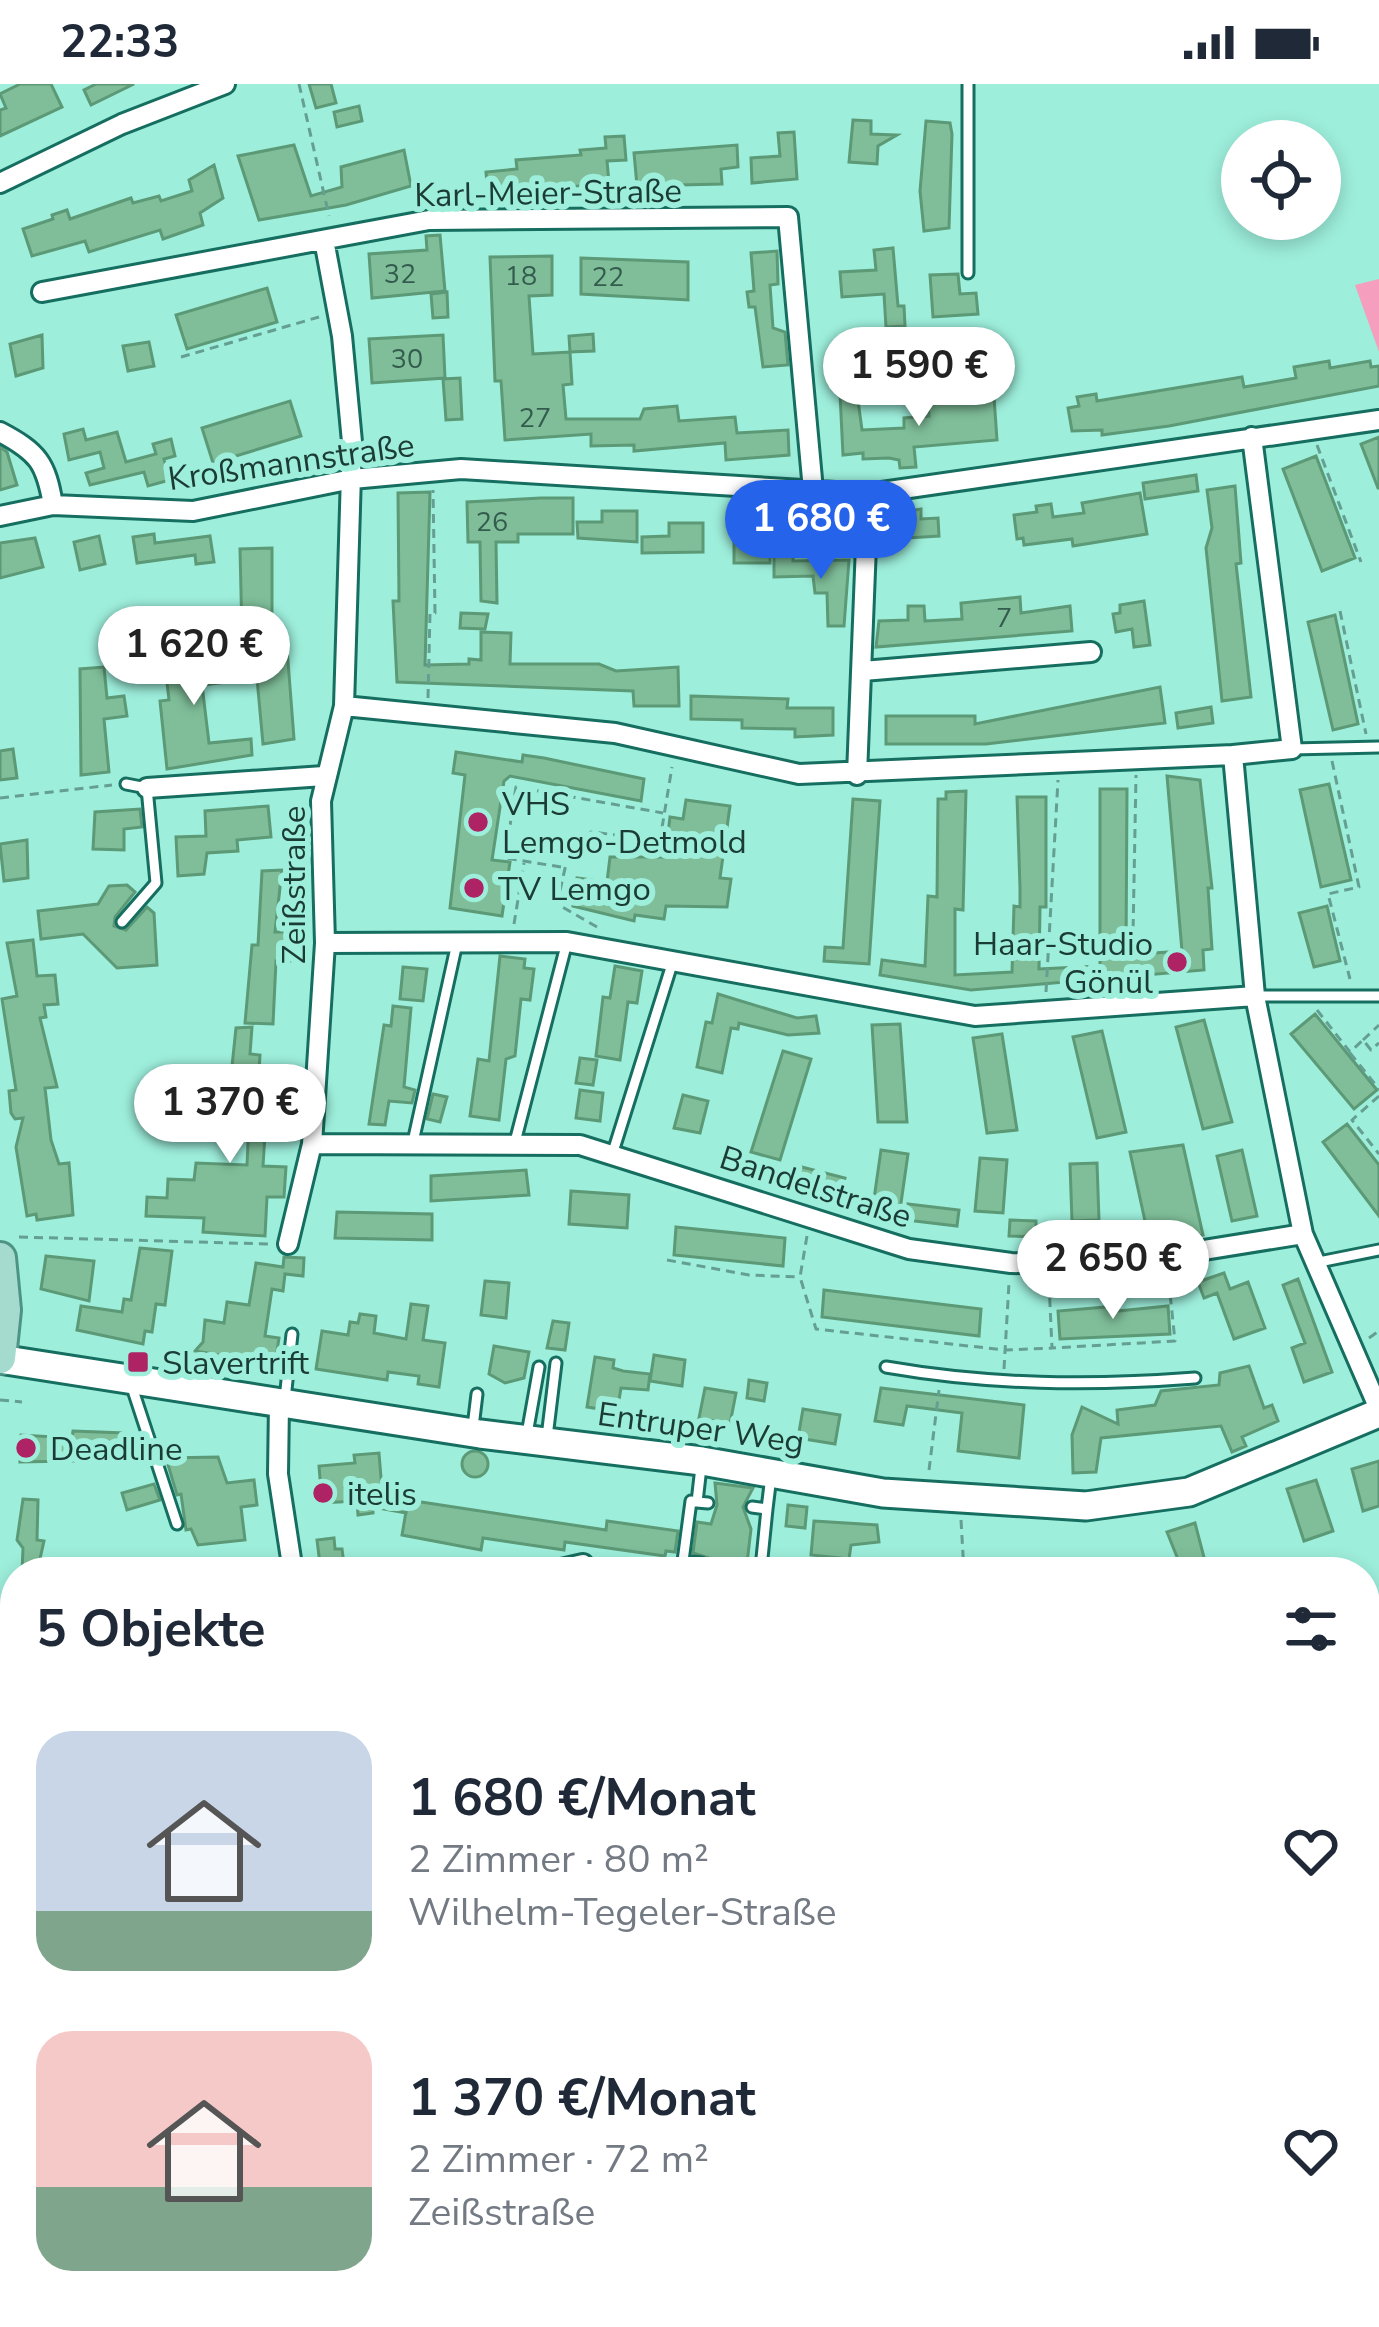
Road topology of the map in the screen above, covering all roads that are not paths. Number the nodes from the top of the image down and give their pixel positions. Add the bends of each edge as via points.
1 (225, 84) edge
2 (968, 84) edge
3 (0, 183) edge
4 (329, 238) junction
5 (968, 273) dead end
6 (42, 292) dead end
7 (1379, 420) edge
8 (0, 432) edge
9 (1252, 437) junction
10 (352, 479) junction
11 (813, 490) junction
12 (868, 494) junction
13 (53, 505) junction
14 (0, 516) edge
15 (1091, 652) dead end
16 (863, 671) junction
17 (344, 706) junction
18 (1374, 747) edge
19 (1292, 748) junction
20 (1233, 755) junction
21 (856, 775) junction
22 (324, 776) junction
23 (126, 784) road end
24 (147, 788) junction
25 (122, 922) dead end
26 (567, 942) junction
27 (325, 943) junction
28 (457, 943) junction
29 (673, 961) junction
30 (1255, 996) junction
31 (1379, 997) edge
32 (412, 1142) junction
33 (515, 1142) junction
34 (312, 1144) junction
35 (613, 1152) junction
36 (1304, 1234) junction
37 (287, 1244) road end
38 (9, 1247) edge
39 (1379, 1250) edge
40 (1315, 1263) junction
41 (292, 1334) dead end
42 (0, 1359) edge
43 (556, 1363) dead end
44 (539, 1367) dead end
45 (886, 1367) dead end
46 (1195, 1378) dead end
47 (129, 1379) junction
48 (477, 1394) dead end
49 (282, 1404) junction
50 (1379, 1411) edge
51 (472, 1432) junction
52 (536, 1441) junction
53 (702, 1461) junction
54 (771, 1472) junction
55 (752, 1507) dead end
56 (767, 1509) junction
57 (177, 1524) dead end
58 (290, 1557) edge
59 (683, 1557) edge
60 (762, 1557) edge

1 - 3 street
2 - 5 lane
4 - 6 street, Karl-Meier-Straße
4 - 10 street, Zeißstraße
4 - 11 street, Karl-Meier-Straße via 429,220 788,217
7 - 9 street, Kroßmannstraße
8 - 13 street via 46,465
9 - 12 street, Kroßmannstraße
9 - 19 street
10 - 11 street, Kroßmannstraße via 432,470
10 - 13 street, Kroßmannstraße via 193,512
10 - 17 street, Zeißstraße
11 - 12 street, Kroßmannstraße
12 - 16 street
13 - 14 street, Kroßmannstraße
15 - 16 street
16 - 21 street
17 - 21 street via 615,733 780,772
17 - 22 street, Zeißstraße
18 - 19 lane
19 - 20 street
20 - 21 street
20 - 30 street
22 - 24 street
22 - 27 street, Zeißstraße
23 - 24 lane
24 - 25 lane via 156,883
26 - 28 street
26 - 29 street
26 - 33 lane
27 - 28 street
27 - 34 street, Zeißstraße
28 - 32 lane
29 - 30 street via 975,1016
29 - 35 lane
30 - 31 lane
30 - 36 street
32 - 33 street, Bandelstraße
32 - 34 street, Bandelstraße
33 - 35 street, Bandelstraße
34 - 37 street, Zeißstraße
35 - 36 street, Bandelstraße via 909,1249 1010,1263 1112,1264
36 - 40 street
38 - 42 main road
39 - 40 lane
40 - 50 street
41 - 49 lane
42 - 47 main road, Entruper Weg
43 - 52 lane
44 - 52 lane
45 - 46 lane via 1003,1383
47 - 49 main road, Entruper Weg
47 - 57 lane
48 - 51 lane
49 - 51 main road, Entruper Weg
49 - 58 street via 278,1474
50 - 54 main road, Entruper Weg via 1189,1492 1086,1506 925,1498
51 - 52 main road, Entruper Weg
52 - 53 main road, Entruper Weg
53 - 54 main road, Entruper Weg
53 - 59 lane via 702,1502 691,1501
54 - 56 lane
55 - 56 lane
56 - 60 lane

